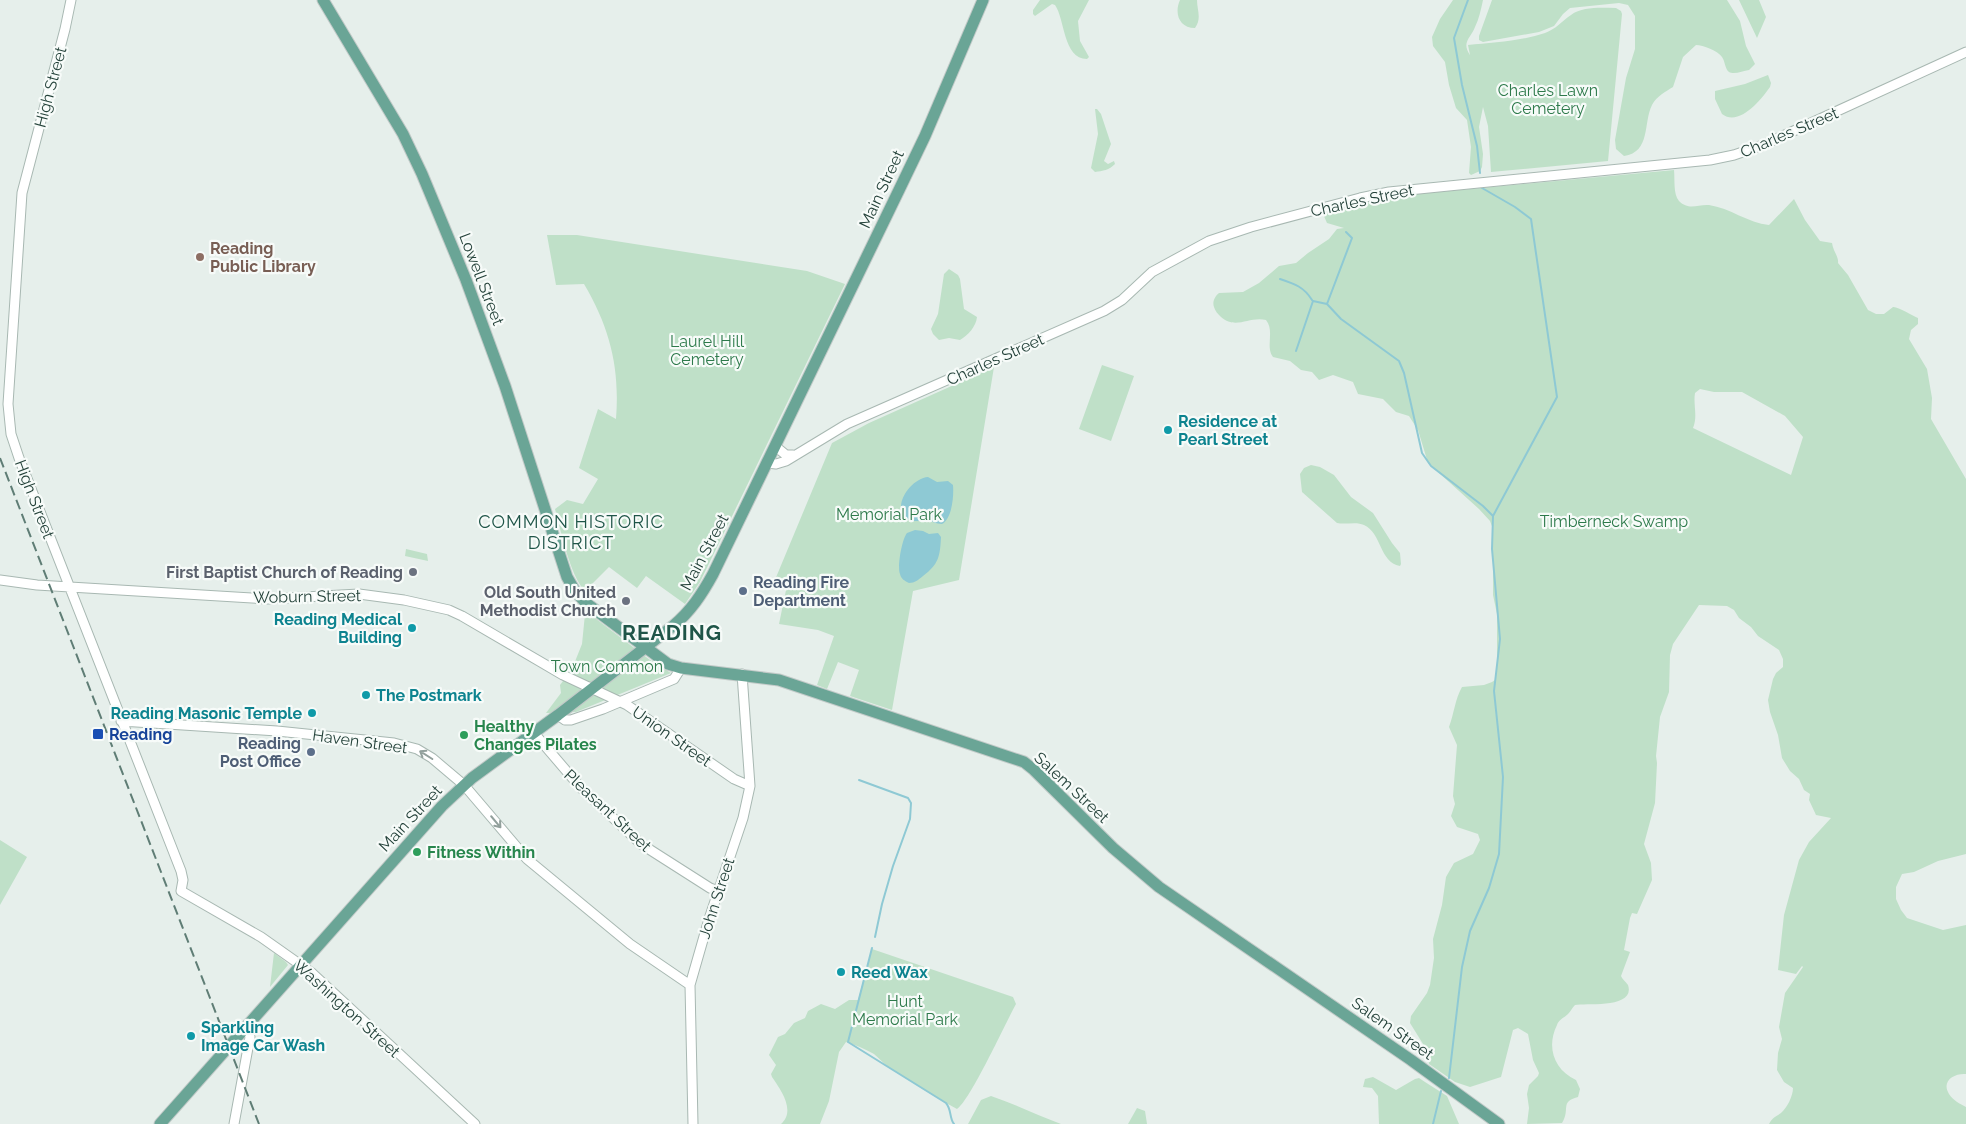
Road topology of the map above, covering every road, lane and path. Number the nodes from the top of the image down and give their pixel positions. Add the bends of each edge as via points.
1 (72, 0) edge
2 (323, 0) edge
3 (982, 0) edge
4 (1966, 52) edge
5 (775, 446) junction
6 (791, 457) junction
7 (767, 463) junction
8 (0, 580) edge
9 (571, 586) joint
10 (70, 587) junction
11 (645, 648) junction
12 (681, 668) junction
13 (742, 674) junction
14 (592, 689) junction
15 (620, 701) junction
16 (558, 716) junction
17 (121, 721) junction
18 (534, 733) junction
19 (464, 785) junction
20 (750, 786) junction
21 (181, 891) joint
22 (718, 891) junction
23 (301, 965) junction
24 (690, 985) junction
25 (247, 1026) junction
26 (236, 1038) junction
27 (249, 1049) junction
28 (160, 1124) edge
29 (234, 1124) edge
30 (475, 1124) edge
31 (693, 1124) edge
32 (1499, 1124) edge

1 - 10 street, High Street via 22,193 8,399 16,452
2 - 9 main road, Lowell Street via 414,154 496,361
3 - 5 main road, Main Street via 925,136
4 - 6 street, Charles Street via 1768,143 1734,155 1389,192 1220,237 1155,270 1122,300 1104,311 859,418
5 - 6 street
5 - 7 main road, Main Street
6 - 7 street, Charles Street via 776,464
7 - 11 main road, Main Street via 702,594 683,617
8 - 10 street, Woburn Street
9 - 11 main road, Salem Street via 586,603
10 - 14 street, Woburn Street via 274,599 359,594 404,600 455,612
10 - 17 street, High Street
11 - 12 main road, Salem Street via 664,662
11 - 14 main road, Main Street
12 - 13 main road, Salem Street
12 - 15 street via 674,679
13 - 20 street, John Street
13 - 32 main road, Salem Street via 788,682 1024,762 1118,853 1159,887 1412,1060
14 - 15 street, Union Street
14 - 16 main road, Main Street
15 - 16 street via 571,720
15 - 20 street, Union Street via 734,779
16 - 18 main road, Main Street
19 -> 17 street, Haven Street via 432,758 405,745 227,727
17 - 21 street, High Street via 182,873
18 - 19 main road, Main Street
18 - 22 street, Pleasant Street via 581,788 641,844
19 - 23 main road, Main Street
19 -> 24 street, Haven Street via 525,857 636,948
20 - 22 street, John Street via 743,818
21 - 23 street, Washington Street via 261,937
22 - 24 street, John Street
23 - 25 main road, Main Street
23 - 30 street, Washington Street
24 - 31 street, John Street
25 - 26 main road, Main Street
25 - 27 street
26 - 27 street
26 - 28 main road, Main Street
27 - 29 street

